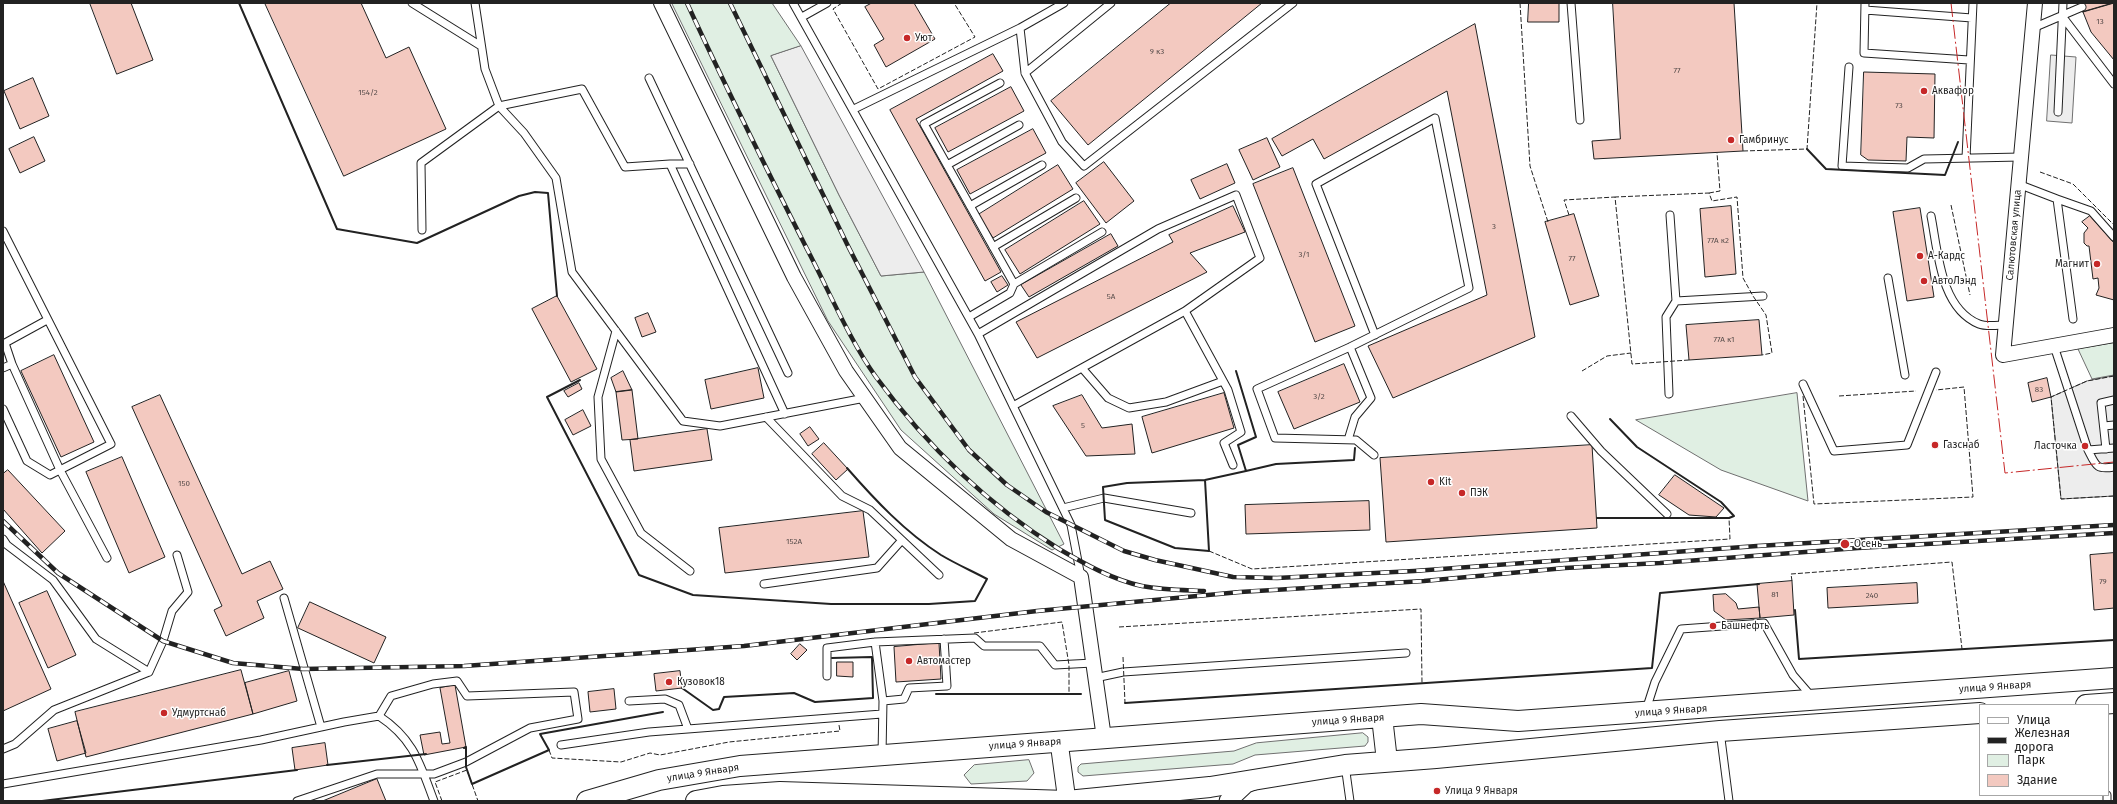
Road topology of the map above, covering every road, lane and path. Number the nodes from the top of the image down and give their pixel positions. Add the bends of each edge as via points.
1 (412, 3) edge
2 (475, 3) edge
3 (661, 3) edge
4 (793, 3) edge
5 (827, 3) edge
6 (1064, 3) edge
7 (1111, 3) edge
8 (1293, 3) edge
9 (1571, 3) edge
10 (1973, 3) edge
11 (2035, 3) edge
12 (2063, 3) edge
13 (1865, 7) edge
14 (2082, 7) dead end
15 (2062, 16) junction
16 (802, 17) junction
17 (1972, 18) junction
18 (1020, 28) junction
19 (2033, 28) junction
20 (482, 46) junction
21 (1969, 60) junction
22 (1849, 67) dead end
23 (1025, 73) junction
24 (649, 78) dead end
25 (1000, 82) dead end
26 (2114, 84) edge
27 (499, 106) junction
28 (854, 109) junction
29 (2058, 112) dead end
30 (1580, 120) dead end
31 (1019, 125) dead end
32 (2021, 157) junction
33 (1966, 158) junction
34 (670, 164) junction
35 (690, 164) junction
36 (947, 165) junction
37 (1042, 165) dead end
38 (2018, 184) junction
39 (1076, 198) dead end
40 (2057, 199) junction
41 (970, 206) junction
42 (1670, 215) dead end
43 (1930, 216) dead end
44 (422, 230) dead end
45 (3, 231) edge
46 (1102, 232) dead end
47 (2114, 237) edge
48 (992, 247) junction
49 (1888, 278) dead end
50 (1014, 284) junction
51 (1763, 296) dead end
52 (1676, 301) junction
53 (1186, 311) junction
54 (969, 317) junction
55 (2073, 319) dead end
56 (47, 320) junction
57 (2006, 325) junction
58 (616, 331) junction
59 (978, 334) junction
60 (1375, 335) junction
61 (2114, 335) edge
62 (2054, 346) junction
63 (1350, 347) junction
64 (12, 364) junction
65 (3, 368) edge
66 (1082, 368) junction
67 (788, 372) dead end
68 (1936, 372) dead end
69 (1905, 375) dead end
70 (1223, 381) junction
71 (1803, 384) dead end
72 (1668, 394) dead end
73 (865, 398) junction
74 (2114, 400) edge
75 (1013, 406) junction
76 (3, 410) edge
77 (785, 414) junction
78 (1570, 416) dead end
79 (766, 418) junction
80 (2114, 425) edge
81 (2104, 426) junction
82 (1348, 440) junction
83 (2110, 448) edge
84 (2088, 450) junction
85 (1374, 455) dead end
86 (1233, 465) dead end
87 (2114, 467) edge
88 (60, 470) junction
89 (1063, 508) junction
90 (1191, 513) dead end
91 (1667, 514) dead end
92 (3, 538) edge
93 (902, 540) junction
94 (177, 555) dead end
95 (106, 558) dead end
96 (690, 571) dead end
97 (939, 575) dead end
98 (1081, 577) junction
99 (764, 584) dead end
100 (284, 598) dead end
101 (944, 639) junction
102 (875, 642) junction
103 (1406, 653) dead end
104 (1093, 663) junction
105 (149, 672) junction
106 (827, 676) dead end
107 (1095, 678) junction
108 (2114, 678) edge
109 (1815, 700) junction
110 (629, 701) dead end
111 (883, 701) junction
112 (2114, 703) edge
113 (2100, 704) edge
114 (1979, 713) edge
115 (882, 714) junction
116 (1645, 714) junction
117 (379, 716) junction
118 (1382, 717) junction
119 (321, 727) junction
120 (688, 729) junction
121 (1720, 731) junction
122 (1104, 738) junction
123 (1059, 742) junction
124 (561, 745) dead end
125 (3, 749) edge
126 (882, 755) junction
127 (1387, 761) junction
128 (1345, 764) junction
129 (424, 774) junction
130 (1266, 776) junction
131 (3, 784) edge
132 (924, 799) edge
133 (1009, 800) edge
134 (297, 801) edge
135 (434, 801) edge
136 (586, 801) edge
137 (696, 801) edge
138 (1067, 801) edge
139 (1228, 801) edge
140 (1350, 801) edge
141 (1729, 801) edge

1 - 20 lane
2 - 20 lane
3 - 73 street via 794,277 846,371
4 - 16 lane
5 - 16 lane
6 - 18 lane
7 - 23 lane
8 - 23 lane via 1084,166 1062,142
9 - 30 lane
10 - 17 lane
11 - 19 street, Салютовская улица
12 - 15 lane
13 - 17 lane
13 - 21 lane via 1864,53
14 - 15 lane
15 - 19 lane
15 - 26 lane
15 - 29 lane
16 - 28 lane
17 - 21 lane
18 - 23 lane
18 - 28 lane
19 - 32 street, Салютовская улица
20 - 27 lane via 485,69
21 - 33 lane
22 - 33 lane via 1842,166 1908,168 1924,159
24 - 35 lane
25 - 36 lane via 924,124
27 - 34 lane via 582,89 625,167
27 - 44 lane via 421,163
27 - 58 lane via 524,133 556,178 572,272
28 - 54 lane
31 - 36 lane
32 - 33 lane
32 - 38 street, Салютовская улица
34 - 35 lane
34 - 77 lane
35 - 67 lane
36 - 41 lane
37 - 41 lane
38 - 40 lane
38 - 57 street, Салютовская улица
39 - 48 lane
40 - 47 lane via 2091,211
40 - 55 lane
41 - 48 lane
42 - 52 lane
43 - 57 lane via 1945,283 1957,310 1979,324
45 - 56 lane
46 - 50 lane
48 - 50 lane
49 - 69 lane
50 - 54 lane via 1010,293
51 - 52 lane
52 - 72 lane via 1666,317
53 - 59 lane via 1260,258 1236,195 1158,229
53 - 66 lane
53 - 70 lane
54 - 59 lane
56 - 64 lane via 5,344
56 - 88 lane via 111,444
57 - 62 street, Салютовская улица via 2003,355
58 - 79 lane via 683,422 720,426
58 - 96 lane via 598,397 601,459 641,533
59 - 75 lane
60 - 60 lane via 1469,288 1435,118 1316,184
60 - 63 lane
61 - 62 street, Салютовская улица
62 - 84 lane
63 - 82 lane via 1371,398 1355,417
63 - 82 lane via 1258,389 1275,438
64 - 65 lane
64 - 88 lane
66 - 70 lane via 1108,398 1129,408 1166,402
66 - 75 lane
68 - 71 lane via 1907,445 1834,451
70 - 86 lane via 1241,432 1224,444
73 - 77 lane
73 - 98 street via 900,448 1011,539
74 - 81 lane via 2101,403
75 - 89 lane
76 - 88 lane via 27,461 50,475
77 - 79 lane
78 - 91 lane via 1601,451
79 - 93 lane via 842,496 870,510
80 - 81 lane
81 - 83 lane
82 - 85 lane via 1356,440
83 - 84 lane
84 - 87 lane via 2098,467
88 - 95 lane
89 - 90 lane via 1104,498
89 - 98 lane via 1071,525
92 - 105 lane via 7,545 53,580 96,639
93 - 97 lane
93 - 99 lane via 877,568
94 - 105 lane via 188,592 172,611 163,641
98 - 104 street
100 - 119 lane
101 - 102 lane
101 - 104 lane via 975,638 984,646 1040,646 1055,665
101 - 111 lane via 947,686 909,688 904,699
102 - 106 lane via 827,648
102 - 111 lane
103 - 107 lane via 1123,672
104 - 107 street
105 - 125 lane via 54,710 15,744
107 - 122 street
108 - 109 main road, улица 9 Января
109 - 116 main road, улица 9 Января
109 - 116 lane via 1793,675 1764,624 1681,629 1655,682
110 - 120 lane via 665,699 679,705
111 - 115 lane
112 - 113 main road
114 - 121 main road
115 - 120 lane
115 - 126 lane
116 - 118 main road, улица 9 Января via 1518,721 1421,714
117 - 119 lane
117 - 129 lane via 396,727 417,755
117 - 129 lane via 391,696 457,681 467,696 574,692 578,719 530,728 466,762 434,774
118 - 122 main road, улица 9 Января
118 - 127 main road
119 - 131 lane via 261,740
120 - 124 lane
121 - 127 main road
121 - 141 lane
122 - 123 main road, улица 9 Января
123 - 126 main road, улица 9 Января
123 - 138 street
126 - 136 main road, улица 9 Января via 740,766 658,780
127 - 128 main road
128 - 130 main road
128 - 140 lane
129 - 134 lane via 377,774
129 - 135 lane
130 - 138 main road via 1210,787
130 - 139 street via 1246,784
132 - 133 main road
132 - 137 main road via 780,792 723,796
133 - 138 main road

